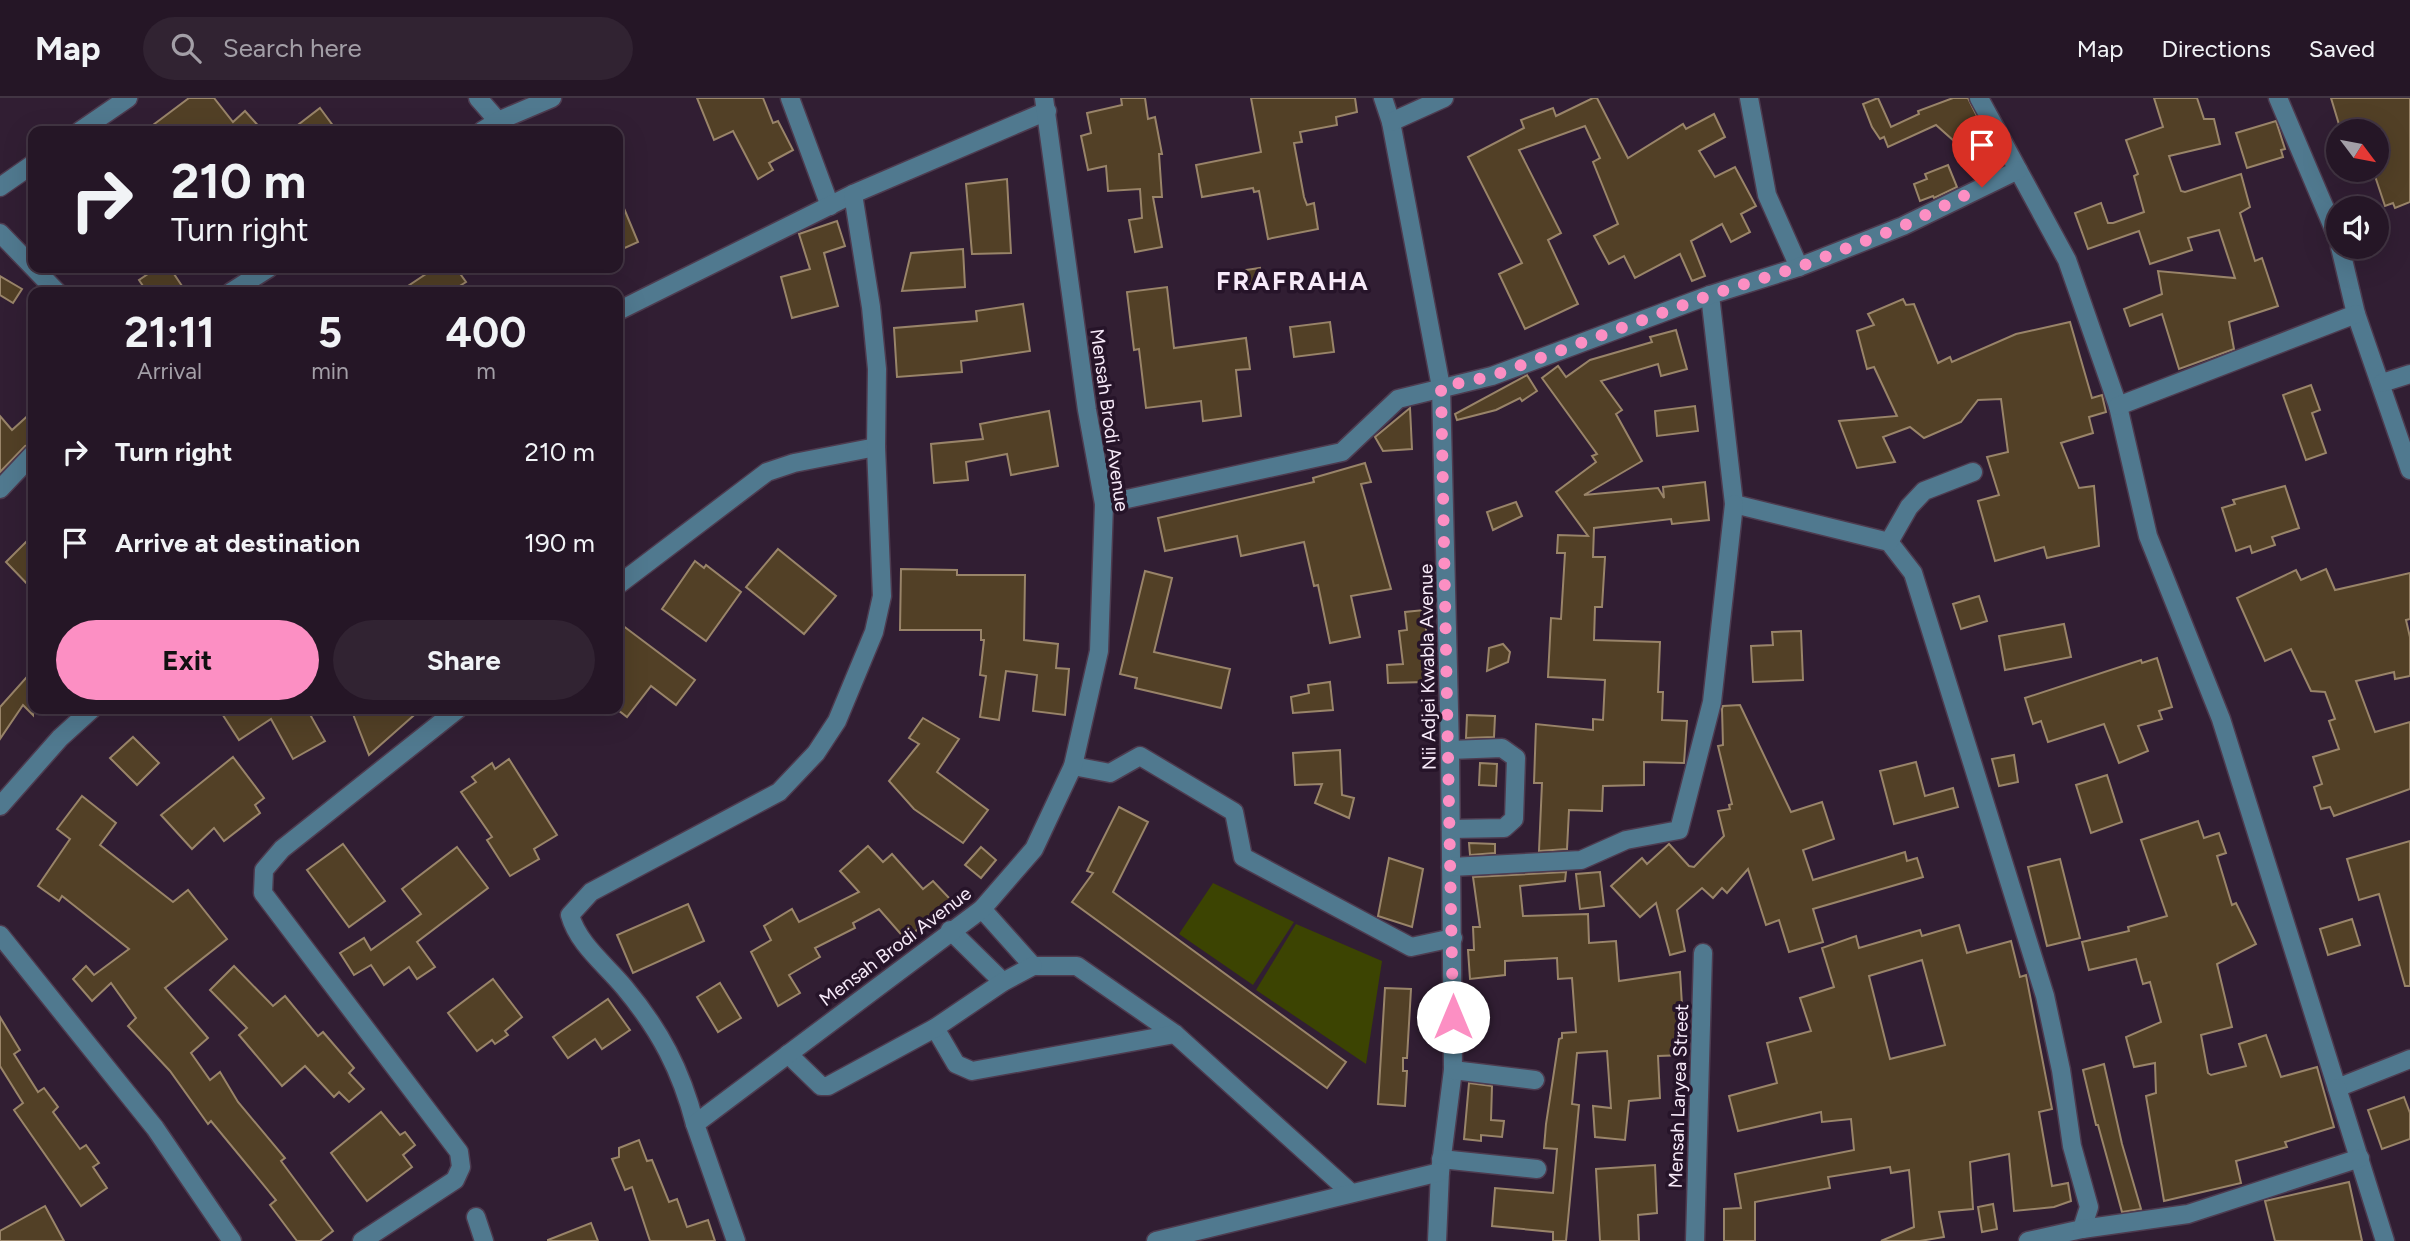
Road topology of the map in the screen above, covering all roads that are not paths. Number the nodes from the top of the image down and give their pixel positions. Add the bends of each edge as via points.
1 (128, 98) edge
2 (478, 98) edge
3 (552, 98) edge
4 (790, 98) edge
5 (1384, 98) edge
6 (1444, 98) edge
7 (1749, 98) edge
8 (1979, 98) edge
9 (2278, 98) edge
10 (1045, 104) edge
11 (498, 121) junction
12 (1391, 122) junction
13 (87, 126) edge
14 (490, 126) edge
15 (28, 167) edge
16 (2018, 170) junction
17 (0, 187) edge
18 (853, 194) junction
19 (830, 206) junction
20 (2326, 211) edge
21 (0, 233) edge
22 (2343, 259) edge
23 (28, 262) edge
24 (1799, 267) junction
25 (39, 273) edge
26 (261, 273) edge
27 (52, 287) edge
28 (239, 287) edge
29 (1710, 295) junction
30 (623, 309) edge
31 (2356, 314) junction
32 (2410, 374) edge
33 (2382, 383) junction
34 (1441, 387) junction
35 (2118, 406) junction
36 (876, 447) junction
37 (28, 459) edge
38 (2410, 470) edge
39 (1973, 472) dead end
40 (0, 489) edge
41 (1104, 504) junction
42 (1734, 504) junction
43 (1889, 542) junction
44 (623, 581) edge
45 (87, 714) edge
46 (439, 715) edge
47 (1450, 750) junction
48 (1073, 766) junction
49 (0, 806) edge
50 (1451, 829) junction
51 (1451, 867) junction
52 (982, 909) junction
53 (950, 930) junction
54 (0, 935) edge
55 (1453, 937) junction
56 (1703, 953) dead end
57 (1033, 966) junction
58 (1003, 982) junction
59 (935, 1028) junction
60 (1175, 1034) junction
61 (788, 1054) junction
62 (2410, 1059) edge
63 (1453, 1070) junction
64 (1535, 1080) dead end
65 (2337, 1088) junction
66 (695, 1124) junction
67 (2360, 1158) junction
68 (1441, 1166) junction
69 (1537, 1169) dead end
70 (1350, 1192) junction
71 (476, 1217) dead end
72 (2082, 1229) junction
73 (232, 1241) edge
74 (362, 1241) edge
75 (484, 1241) edge
76 (736, 1241) edge
77 (1156, 1241) edge
78 (1437, 1241) edge
79 (1695, 1241) edge
80 (2028, 1241) edge
81 (2385, 1241) edge

1 - 13 street
2 - 11 street
3 - 11 street
4 - 19 street
5 - 12 street, Nii Adjei Kwabla Avenue
6 - 12 street
7 - 24 street via 1767,195
8 - 16 street
9 - 20 street
10 - 18 street
10 - 41 street, Mensah Brodi Avenue
11 - 14 street
12 - 34 street, Nii Adjei Kwabla Avenue
15 - 17 street
16 - 24 street via 1903,226
16 - 35 street via 2067,260
18 - 19 street
18 - 36 street via 874,344
19 - 30 street
21 - 23 street
22 - 31 street
24 - 29 street
25 - 27 street
26 - 28 street
29 - 34 street via 1492,376
29 - 42 street
31 - 33 street
31 - 35 street
32 - 33 street
33 - 38 street
34 - 41 street via 1398,399 1342,452
34 - 47 street, Nii Adjei Kwabla Avenue
35 - 65 street via 2148,536 2221,719
36 - 44 street via 767,472
36 - 66 street via 882,596 874,632 853,685 816,754 779,792 592,892 570,915 574,932 625,988 661,1037 684,1079
37 - 40 street
39 - 43 street via 1924,491
41 - 48 street, Mensah Brodi Avenue via 1099,651
42 - 43 street
42 - 51 street via 1712,702 1679,830 1626,839 1581,860
43 - 72 street via 1913,573 2045,996 2072,1146 2090,1207
45 - 49 street
46 - 74 street via 282,849 264,870 263,893 459,1152 461,1167 455,1180
47 - 50 street, Nii Adjei Kwabla Avenue
47 - 50 street via 1502,748 1516,758 1514,819 1504,828
48 - 52 street, Mensah Brodi Avenue via 1034,849
48 - 55 street via 1110,773 1140,756 1234,812 1243,857 1412,947
50 - 51 street, Nii Adjei Kwabla Avenue
51 - 55 street, Nii Adjei Kwabla Avenue
52 - 53 street, Mensah Brodi Avenue
52 - 57 street
53 - 58 street
53 - 61 street, Mensah Brodi Avenue
54 - 73 street via 155,1128
55 - 63 street, Nii Adjei Kwabla Avenue
56 - 79 street, Mensah Laryea Street
57 - 58 street
57 - 60 street via 1077,966
58 - 59 street
59 - 60 street via 956,1064 972,1071
59 - 61 street via 828,1086 816,1082
60 - 70 street
61 - 66 street, Mensah Brodi Avenue
62 - 65 street
63 - 64 street
63 - 68 street, Nii Adjei Kwabla Avenue
65 - 67 street
66 - 76 street
67 - 72 street via 2188,1214
67 - 81 street
68 - 69 street
68 - 70 street
68 - 78 street, Nii Adjei Kwabla Avenue
70 - 77 street
71 - 75 street
72 - 80 street

